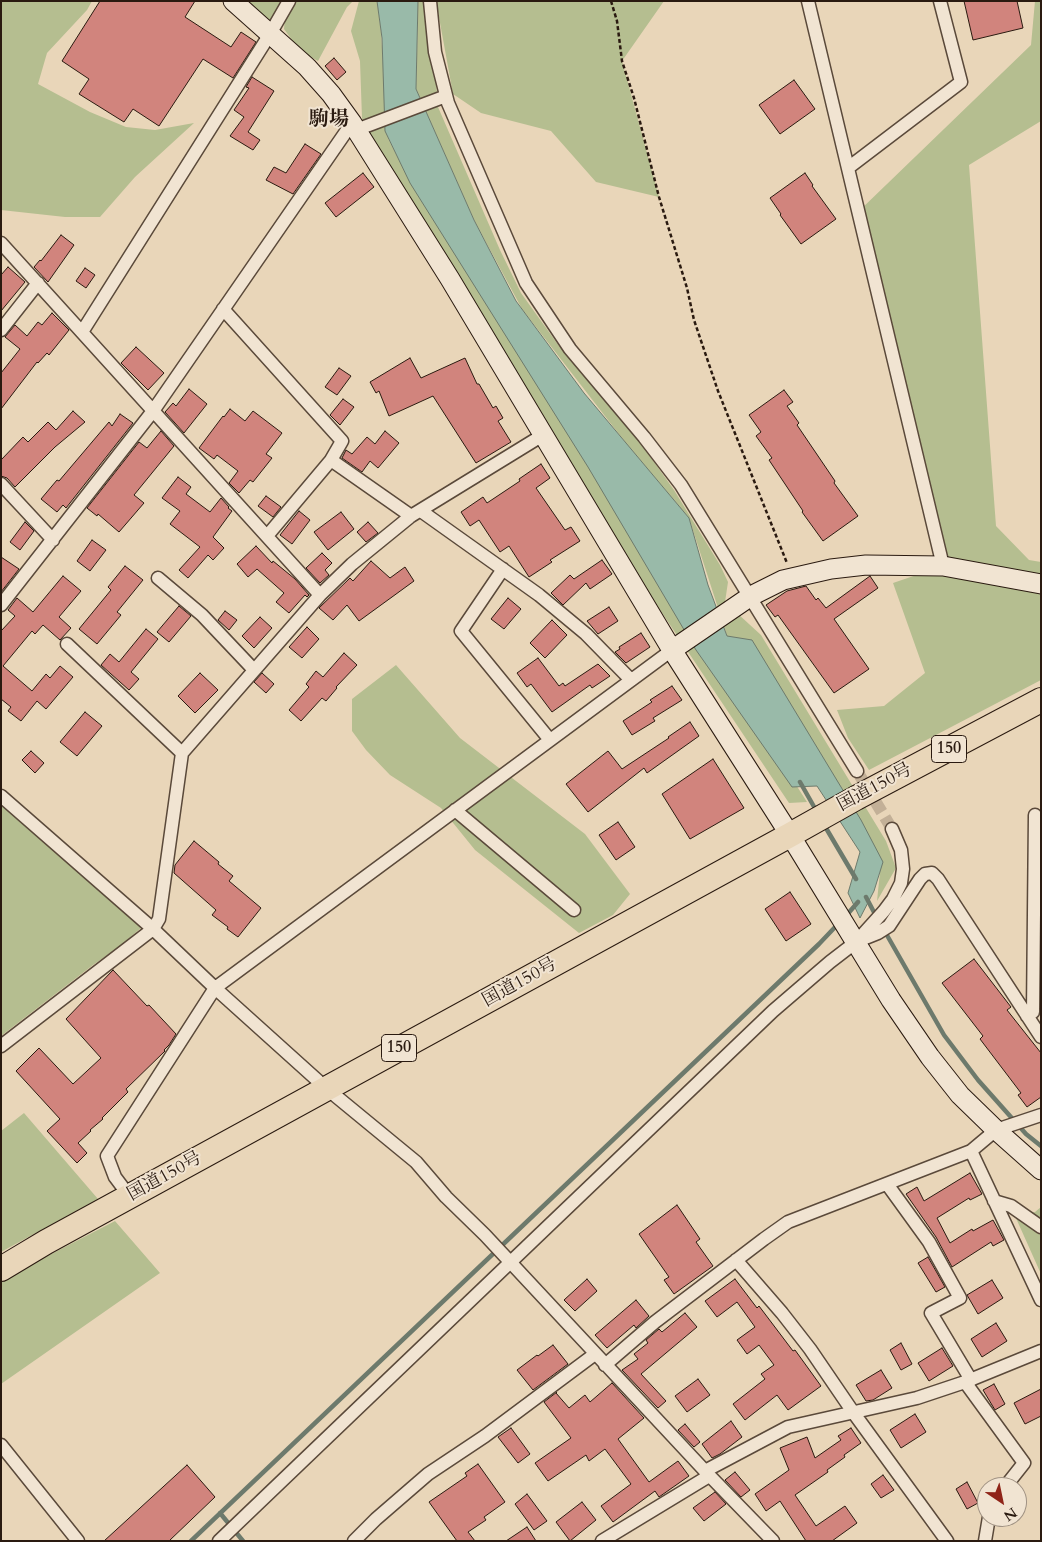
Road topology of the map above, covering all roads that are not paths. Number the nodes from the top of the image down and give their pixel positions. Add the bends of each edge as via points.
1 (233, 1) edge
2 (289, 1) edge
3 (430, 1) edge
4 (808, 1) edge
5 (940, 1) edge
6 (270, 34) junction
7 (446, 96) junction
8 (361, 125) junction
9 (848, 168) junction
10 (1, 243) edge
11 (38, 283) junction
12 (223, 310) junction
13 (1, 330) edge
14 (82, 332) junction
15 (153, 411) junction
16 (543, 435) junction
17 (331, 460) junction
18 (1, 484) edge
19 (416, 513) junction
20 (267, 536) junction
21 (53, 540) junction
22 (943, 566) junction
23 (502, 569) junction
24 (158, 578) dead end
25 (1041, 584) edge
26 (320, 595) junction
27 (751, 596) junction
28 (1, 605) edge
29 (67, 644) dead end
30 (677, 647) junction
31 (254, 670) junction
32 (631, 680) junction
33 (1041, 700) edge
34 (550, 740) junction
35 (182, 753) junction
36 (857, 771) tunnel mouth
37 (1, 796) edge
38 (455, 810) junction
39 (1035, 815) dead end
40 (892, 829) tunnel mouth
41 (795, 833) junction
42 (574, 910) dead end
43 (152, 929) junction
44 (853, 938) junction
45 (215, 988) junction
46 (1027, 1016) junction
47 (1041, 1037) edge
48 (1, 1046) edge
49 (326, 1088) junction
50 (1041, 1115) edge
51 (996, 1130) junction
52 (971, 1151) junction
53 (1041, 1170) edge
54 (887, 1184) junction
55 (130, 1197) junction
56 (994, 1201) junction
57 (1041, 1227) edge
58 (736, 1260) junction
59 (509, 1263) junction
60 (1, 1269) edge
61 (1041, 1300) edge
62 (1041, 1352) edge
63 (595, 1354) junction
64 (605, 1365) junction
65 (968, 1381) junction
66 (854, 1412) junction
67 (1, 1445) edge
68 (707, 1474) junction
69 (1013, 1477) edge
70 (987, 1527) edge
71 (222, 1538) edge
72 (78, 1541) edge
73 (354, 1541) edge
74 (602, 1541) edge
75 (773, 1541) edge
76 (947, 1541) edge
77 (985, 1541) edge

1 - 6 street
2 - 6 street
3 - 7 street via 435,52
4 - 9 street
5 - 9 street via 961,82
6 - 8 street via 307,67
6 - 14 street
7 - 8 street
7 - 27 street via 526,283 570,349 681,485
8 - 12 street
8 - 16 street
9 - 22 street
10 - 11 street
11 - 13 street
11 - 14 street
12 - 15 street
12 - 17 street via 342,441
14 - 15 street
15 - 20 street
15 - 21 street
16 - 19 street
16 - 30 street
17 - 19 street
17 - 20 street
18 - 21 street
19 - 23 street
19 - 26 street via 352,564
20 - 26 street
21 - 28 street
22 - 25 street
22 - 27 street via 866,565 831,569 783,580
23 - 32 street via 586,634
23 - 34 street via 461,631
24 - 31 street via 202,615
26 - 31 street
27 - 30 street
27 - 36 street
29 - 35 street
30 - 32 street
30 - 41 street
31 - 35 street
32 - 34 street
33 - 41 highway, 国道150号 / 150
34 - 38 street
35 - 43 street via 159,919
37 - 43 street
38 - 42 street
38 - 45 street
39 - 46 street via 1033,1012
40 - 44 street via 901,850 901,883 884,911
41 - 44 street
41 - 49 highway, 国道150号 / 150
43 - 45 street
43 - 48 street
44 - 46 street via 878,933 889,926 920,879 932,873
44 - 51 street via 930,1057 960,1095
44 - 59 street
45 - 49 street
45 - 55 street via 107,1156 115,1177
46 - 47 street
49 - 55 highway, 国道150号 / 150
49 - 59 street via 416,1162
50 - 51 street
51 - 52 street
51 - 53 street
52 - 54 street
52 - 56 street
54 - 58 street via 788,1222
54 - 65 street via 929,1242 960,1298 931,1313
55 - 60 highway, 国道150号 / 150
56 - 57 street via 1011,1206
56 - 61 street
58 - 64 street
58 - 66 street via 810,1349
59 - 63 street
59 - 71 street
62 - 65 street
63 - 64 street
63 - 73 street via 428,1474
64 - 68 street
65 - 66 street via 917,1398
65 - 69 street via 1024,1463
66 - 68 street via 788,1427
66 - 76 street
67 - 72 street
68 - 74 street
68 - 75 street
70 - 77 street

